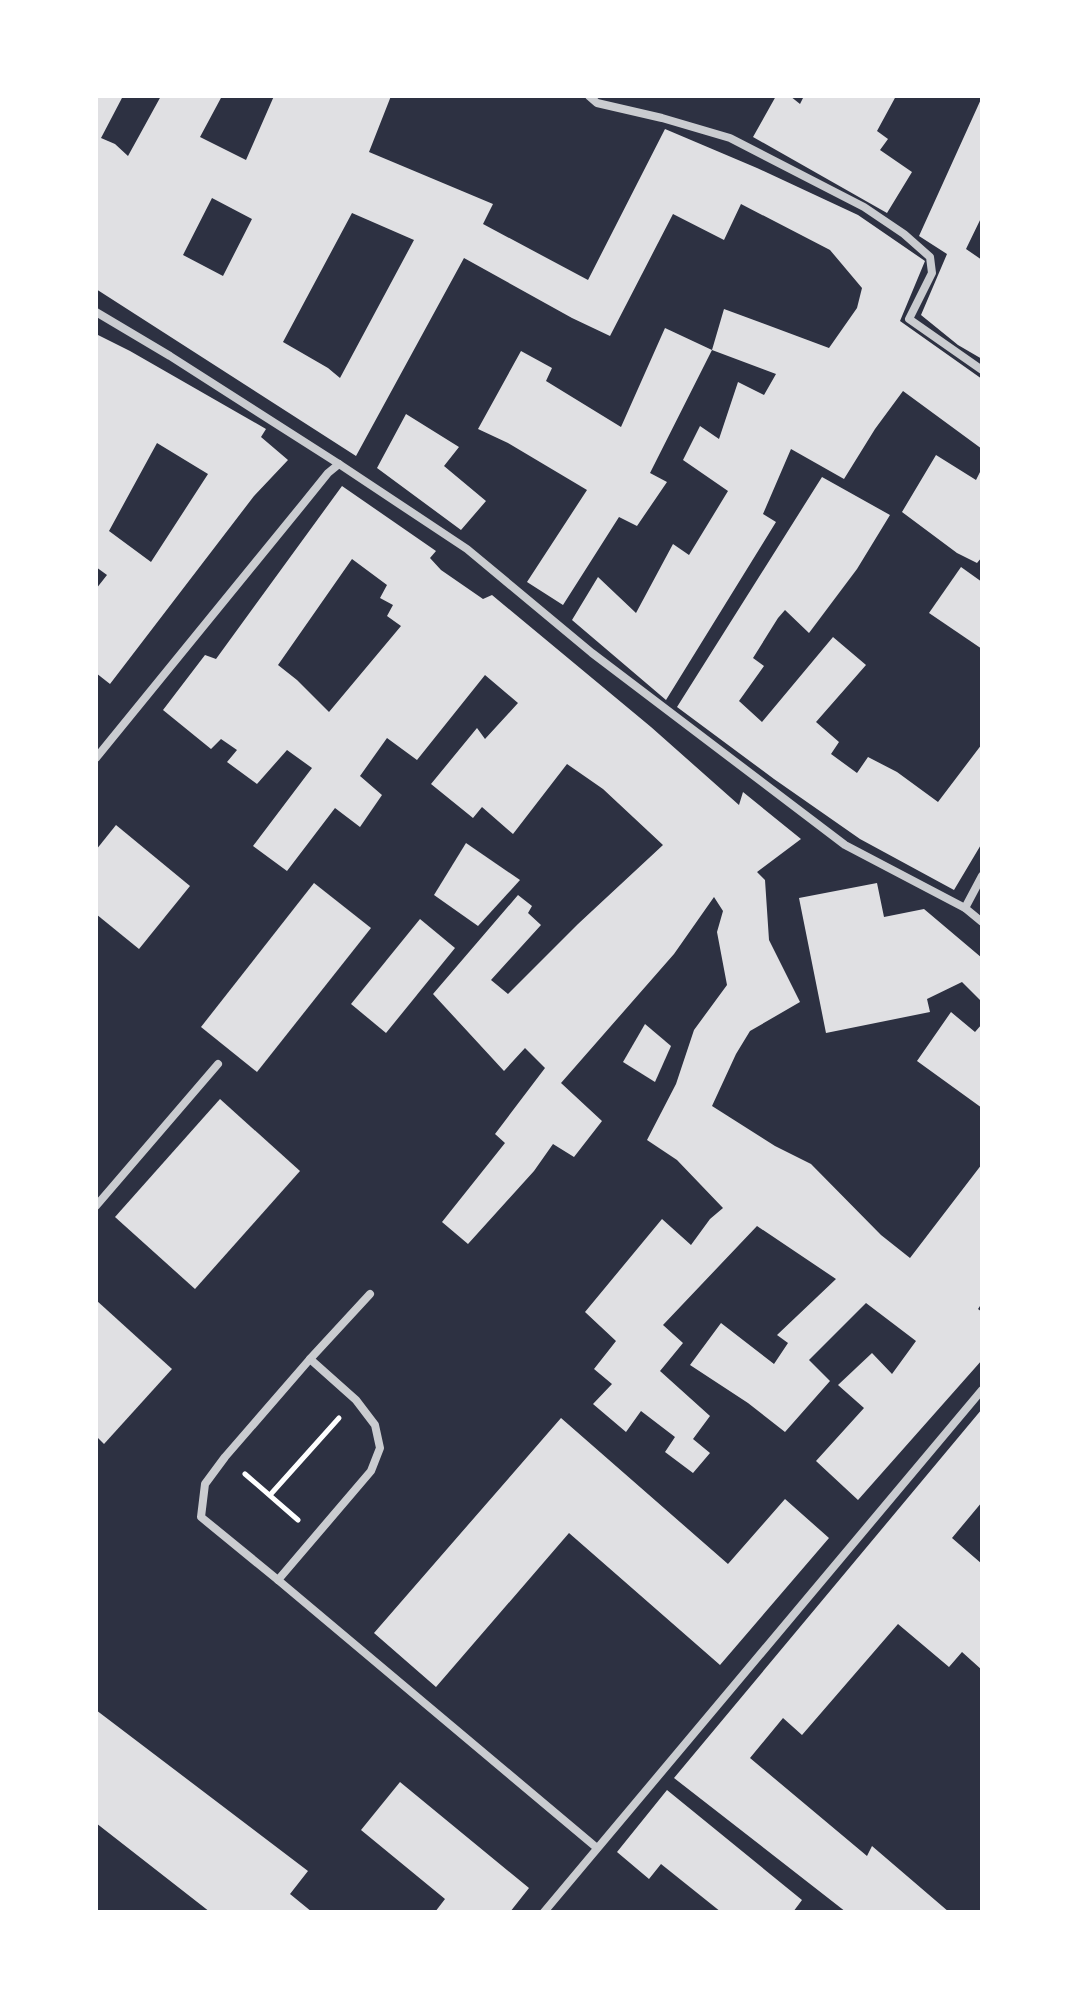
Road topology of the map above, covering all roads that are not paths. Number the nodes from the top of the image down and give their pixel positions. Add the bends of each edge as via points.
1 (589, 96) edge
2 (96, 312) edge
3 (982, 370) edge
4 (339, 464) junction
5 (96, 758) edge
6 (982, 876) edge
7 (965, 908) junction
8 (982, 922) edge
9 (218, 1064) dead end
10 (96, 1206) edge
11 (370, 1294) dead end
12 (310, 1359) junction
13 (982, 1390) edge
14 (278, 1580) junction
15 (597, 1848) junction
16 (544, 1912) edge

1 - 3 street via 597,103 730,138 864,207 904,234 930,257 932,273 909,319
2 - 4 street
4 - 5 street
4 - 7 street via 467,549 592,653 845,845
6 - 7 street
7 - 8 street
9 - 10 street
11 - 12 street
12 - 14 street via 356,1400 375,1425 380,1448 371,1471
12 - 14 street via 205,1484 201,1517
13 - 15 street
14 - 15 street
15 - 16 street

